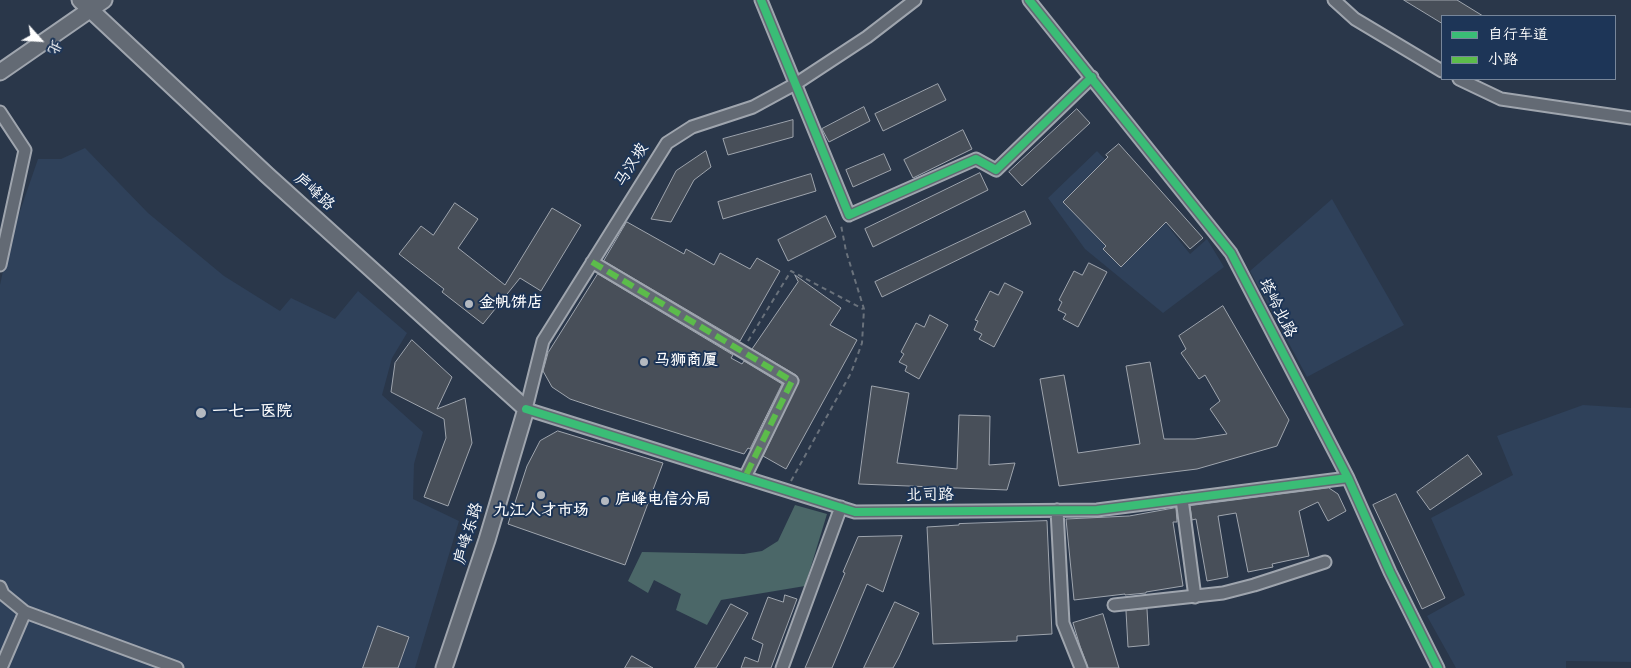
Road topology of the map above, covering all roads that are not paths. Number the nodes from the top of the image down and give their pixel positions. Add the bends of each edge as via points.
1 (104, 0) edge
2 (761, 0) edge
3 (915, 0) edge
4 (1029, 0) edge
5 (1334, 0) edge
6 (85, 5) edge
7 (1441, 70) edge
8 (0, 72) edge
9 (1092, 78) junction
10 (1461, 80) edge
11 (797, 84) junction
12 (0, 112) edge
13 (1631, 118) edge
14 (592, 262) junction
15 (0, 265) edge
16 (526, 409) junction
17 (745, 477) junction
18 (1348, 478) junction
19 (1182, 499) junction
20 (841, 507) junction
21 (1057, 510) junction
22 (1325, 562) dead end
23 (0, 587) edge
24 (1195, 597) junction
25 (1114, 605) dead end
26 (25, 612) junction
27 (0, 668) edge
28 (177, 668) edge
29 (444, 668) edge
30 (782, 668) edge
31 (1081, 668) edge
32 (1438, 668) edge

1 - 6 main road
2 - 11 street
3 - 11 street, 马汉坡
4 - 9 street, 塔岭北路
5 - 7 street via 1355,19
6 - 8 main road
6 - 16 main road, 庐峰路
9 - 11 street via 996,170 976,159 849,215
9 - 18 street, 塔岭北路 via 1231,253
10 - 13 street via 1501,99
11 - 14 street, 马汉坡 via 753,107 692,127 666,143
12 - 15 street via 26,150
14 - 16 street, 马汉坡 via 542,342
14 - 17 street via 792,381
16 - 17 street, 北司路
16 - 29 main road, 庐峰东路
17 - 20 street, 北司路
18 - 19 street, 北司路
18 - 32 street, 塔岭北路
19 - 21 street, 北司路 via 1097,510
19 - 24 street
20 - 21 street, 北司路 via 855,512
20 - 30 street
21 - 31 street via 1063,623
22 - 24 street via 1254,585
23 - 26 street via 3,594
24 - 25 street
26 - 27 street
26 - 28 street

